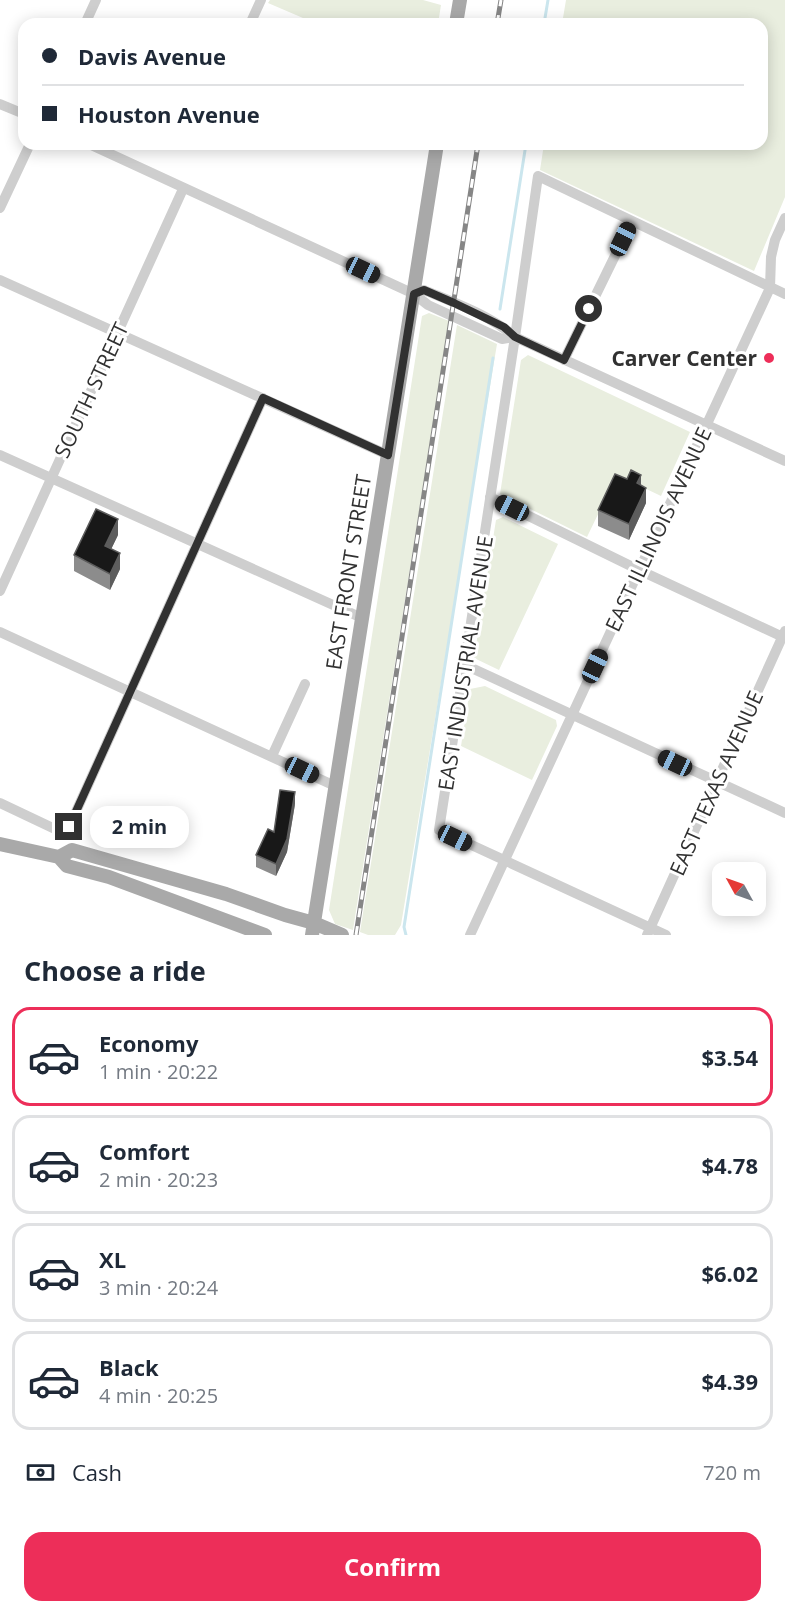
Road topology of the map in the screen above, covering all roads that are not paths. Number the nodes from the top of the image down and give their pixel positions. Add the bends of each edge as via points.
1 (96, 0) edge
2 (261, 0) edge
3 (460, 0) edge
4 (88, 18) edge
5 (253, 18) edge
6 (457, 18) edge
7 (0, 104) edge
8 (18, 112) edge
9 (27, 150) edge
10 (102, 150) edge
11 (436, 150) edge
12 (183, 189) junction
13 (0, 208) edge
14 (785, 218) edge
15 (632, 221) junction
16 (0, 280) edge
17 (770, 288) junction
18 (414, 294) junction
19 (785, 294) edge
20 (118, 333) junction
21 (515, 337) junction
22 (564, 360) junction
23 (263, 398) junction
24 (706, 425) junction
25 (0, 455) edge
26 (388, 455) junction
27 (785, 461) edge
28 (51, 478) junction
29 (490, 497) junction
30 (197, 544) junction
31 (639, 570) junction
32 (0, 591) edge
33 (362, 618) junction
34 (0, 632) edge
35 (784, 635) edge
36 (465, 665) junction
37 (305, 684) dead end
38 (130, 692) junction
39 (572, 716) junction
40 (272, 756) junction
41 (716, 782) junction
42 (335, 786) junction
43 (0, 804) edge
44 (785, 813) edge
45 (0, 844) edge
46 (59, 857) junction
47 (505, 861) junction
48 (313, 929) edge
49 (649, 932) edge
50 (265, 935) edge
51 (342, 935) edge
52 (471, 935) edge
53 (666, 935) edge

1 - 4 street
2 - 5 street
3 - 6 main road
7 - 8 street
9 - 13 street
10 - 12 street
11 - 18 main road, EAST FRONT STREET
12 - 18 street
12 - 20 street, SOUTH STREET
14 - 17 street, EAST ILLINOIS AVENUE via 771,257
15 - 17 street
15 - 21 street, EAST INDUSTRIAL AVENUE via 537,176
15 - 22 street
16 - 20 street
17 - 19 street
17 - 24 street, EAST ILLINOIS AVENUE
18 - 21 street via 428,305 502,339
18 - 26 main road, EAST FRONT STREET
20 - 23 street
20 - 28 street, SOUTH STREET
21 - 22 street
21 - 29 street, EAST INDUSTRIAL AVENUE
22 - 24 street
23 - 26 street
23 - 30 street
24 - 27 street
24 - 31 street, EAST ILLINOIS AVENUE
25 - 28 street
26 - 33 main road, EAST FRONT STREET
28 - 30 street
28 - 32 street, SOUTH STREET
29 - 31 street
29 - 36 street, EAST INDUSTRIAL AVENUE
30 - 33 street
30 - 38 street
31 - 35 street
31 - 39 street, EAST ILLINOIS AVENUE
33 - 42 main road, EAST FRONT STREET
34 - 38 street
35 - 41 street, EAST TEXAS AVENUE
36 - 39 street
36 - 47 street, EAST INDUSTRIAL AVENUE via 439,830
37 - 40 street
38 - 40 street
38 - 43 street via 66,830 57,830
39 - 41 street
39 - 47 street, EAST ILLINOIS AVENUE
40 - 42 street
41 - 44 street
41 - 49 street, EAST TEXAS AVENUE
42 - 48 main road, EAST FRONT STREET
45 - 46 main road
46 - 48 main road via 72,850 168,876 267,907
46 - 50 main road via 67,866 109,877
47 - 49 street
47 - 52 street, EAST ILLINOIS AVENUE
48 - 51 main road
49 - 53 street

